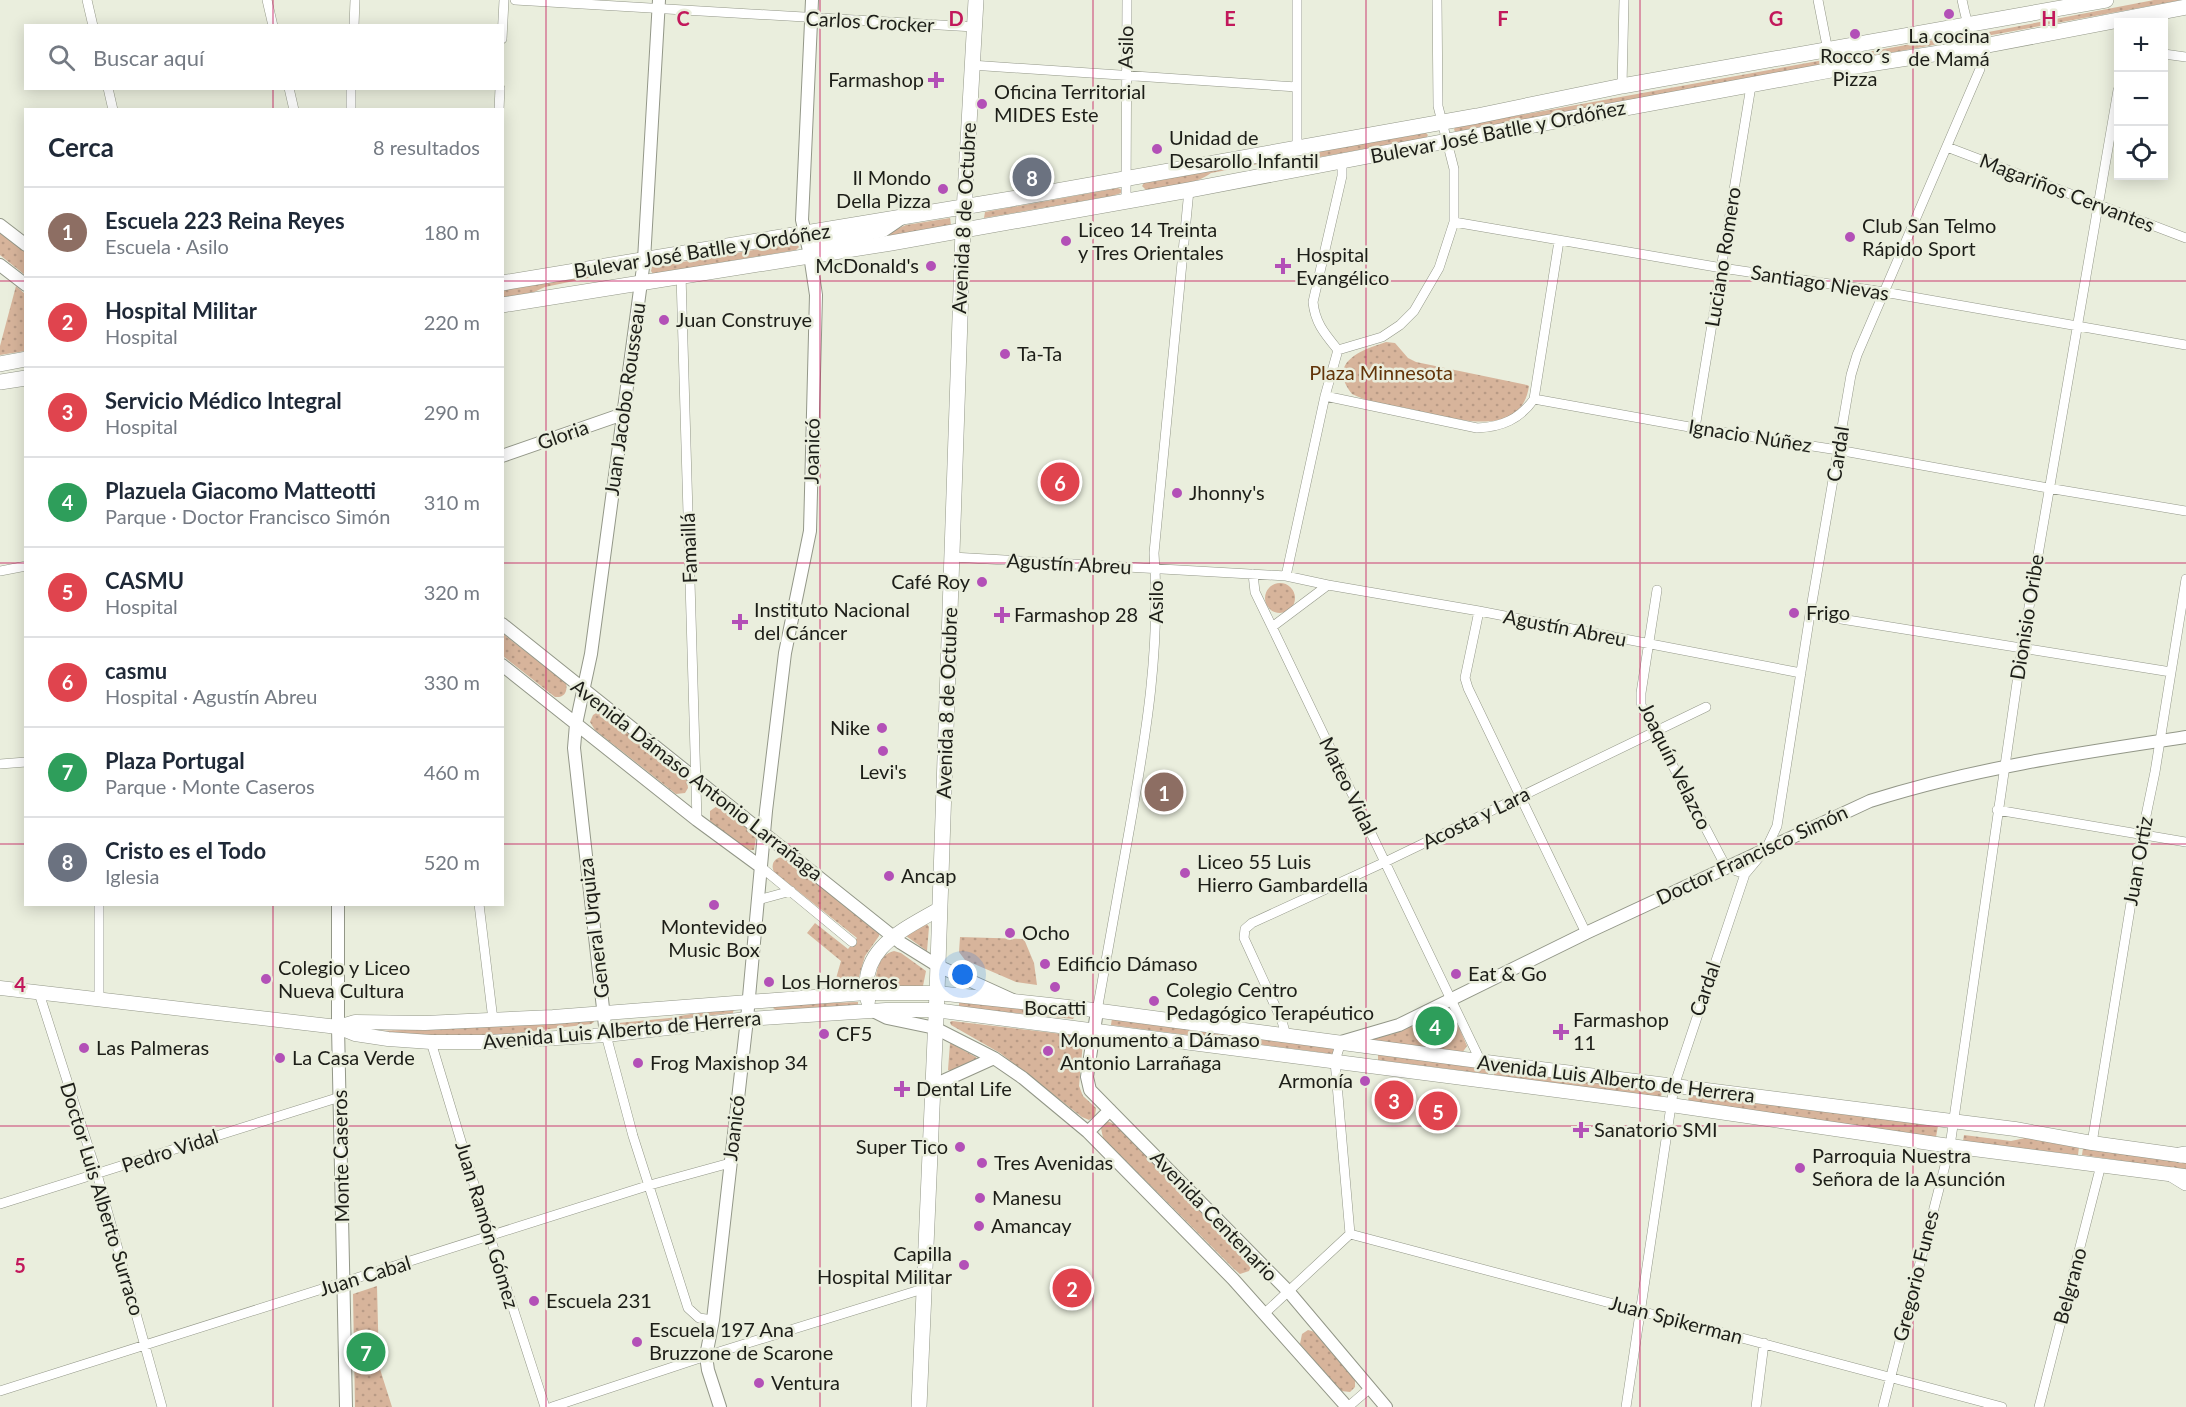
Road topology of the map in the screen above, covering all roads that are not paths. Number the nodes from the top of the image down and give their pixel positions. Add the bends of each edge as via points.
1 (87, 0) edge
2 (267, 0) edge
3 (355, 0) edge
4 (504, 0) edge
5 (515, 0) edge
6 (812, 0) edge
7 (976, 0) edge
8 (1127, 0) edge
9 (1297, 0) edge
10 (1437, 0) edge
11 (1624, 0) edge
12 (1818, 0) edge
13 (1962, 0) edge
14 (2105, 0) edge
15 (659, 5) edge
16 (2186, 7) edge
17 (2132, 18) edge
18 (810, 19) junction
19 (2114, 21) edge
20 (93, 24) edge
21 (273, 24) edge
22 (354, 24) edge
23 (503, 24) edge
24 (1968, 25) junction
25 (974, 27) junction
26 (1978, 46) junction
27 (1828, 51) junction
28 (2168, 55) edge
29 (2186, 57) edge
30 (971, 65) junction
31 (1126, 77) junction
32 (1622, 86) junction
33 (1750, 86) junction
34 (1297, 87) junction
35 (108, 90) edge
36 (289, 90) edge
37 (351, 90) edge
38 (500, 90) edge
39 (112, 108) edge
40 (294, 108) edge
41 (351, 108) edge
42 (499, 108) edge
43 (2114, 114) edge
44 (1442, 122) junction
45 (1447, 141) junction
46 (1297, 147) junction
47 (1947, 147) junction
48 (1342, 162) junction
49 (1126, 178) junction
50 (1193, 190) junction
51 (1126, 202) junction
52 (2099, 205) junction
53 (964, 206) junction
54 (902, 218) junction
55 (1454, 222) junction
56 (0, 225) edge
57 (963, 230) junction
58 (804, 234) junction
59 (2186, 238) edge
60 (1559, 241) junction
61 (24, 243) edge
62 (810, 255) junction
63 (644, 260) junction
64 (0, 265) edge
65 (1722, 268) junction
66 (681, 275) junction
67 (641, 281) junction
68 (24, 283) edge
69 (504, 284) edge
70 (1884, 292) junction
71 (531, 301) junction
72 (504, 305) edge
73 (2077, 327) junction
74 (2186, 345) edge
75 (1338, 350) junction
76 (24, 360) edge
77 (0, 364) edge
78 (24, 378) edge
79 (0, 382) edge
80 (1325, 396) junction
81 (1534, 399) junction
82 (623, 414) junction
83 (1695, 428) junction
84 (1838, 450) junction
85 (504, 455) edge
86 (2048, 488) junction
87 (2186, 511) edge
88 (952, 557) junction
89 (24, 566) edge
90 (1156, 569) junction
91 (0, 571) edge
92 (1253, 574) junction
93 (1286, 576) junction
94 (2186, 579) edge
95 (1328, 585) junction
96 (1658, 590) dead end
97 (1479, 611) junction
98 (1810, 614) junction
99 (504, 626) edge
100 (1272, 627) junction
101 (1648, 644) junction
102 (2022, 648) junction
103 (504, 667) edge
104 (2171, 672) junction
105 (1801, 673) junction
106 (584, 690) junction
107 (1706, 707) dead end
108 (576, 724) junction
109 (1656, 732) junction
110 (2186, 737) edge
111 (2159, 741) junction
112 (24, 762) edge
113 (0, 764) edge
114 (2003, 766) junction
115 (696, 780) junction
116 (1520, 796) junction
117 (1997, 810) junction
118 (697, 820) junction
119 (763, 833) junction
120 (2142, 835) junction
121 (2186, 842) edge
122 (1766, 849) junction
123 (1385, 862) junction
124 (761, 867) junction
125 (1726, 867) junction
126 (1745, 874) junction
127 (791, 891) junction
128 (758, 900) junction
129 (99, 906) edge
130 (338, 906) edge
131 (479, 906) edge
132 (939, 909) junction
133 (1586, 933) junction
134 (893, 936) junction
135 (852, 942) dead end
136 (938, 966) junction
137 (0, 988) edge
138 (39, 993) junction
139 (866, 993) junction
140 (937, 993) junction
141 (1450, 999) junction
142 (99, 1000) junction
143 (749, 1001) junction
144 (1016, 1001) junction
145 (936, 1010) junction
146 (873, 1011) junction
147 (1097, 1011) junction
148 (604, 1012) junction
149 (747, 1019) junction
150 (493, 1020) junction
151 (338, 1027) junction
152 (935, 1028) junction
153 (1094, 1029) junction
154 (606, 1035) junction
155 (1287, 1036) junction
156 (431, 1042) junction
157 (1341, 1042) junction
158 (994, 1058) junction
159 (1335, 1061) junction
160 (1481, 1062) junction
161 (933, 1086) junction
162 (1674, 1086) junction
163 (340, 1097) junction
164 (1671, 1105) junction
165 (1110, 1110) junction
166 (1952, 1122) junction
167 (1088, 1132) junction
168 (2092, 1143) junction
169 (1950, 1146) junction
170 (2184, 1155) edge
171 (730, 1163) junction
172 (2101, 1165) junction
173 (97, 1174) junction
174 (2179, 1176) edge
175 (2186, 1183) edge
176 (650, 1185) junction
177 (0, 1204) edge
178 (1350, 1234) junction
179 (490, 1237) junction
180 (343, 1282) junction
181 (926, 1287) junction
182 (1288, 1292) junction
183 (1640, 1311) junction
184 (1265, 1313) junction
185 (713, 1320) junction
186 (1764, 1343) junction
187 (145, 1344) junction
188 (706, 1356) junction
189 (1891, 1378) junction
190 (1370, 1388) junction
191 (0, 1391) edge
192 (162, 1407) edge
193 (346, 1407) edge
194 (545, 1407) edge
195 (552, 1407) edge
196 (720, 1407) edge
197 (919, 1407) edge
198 (1347, 1407) edge
199 (1386, 1407) edge
200 (1626, 1407) edge
201 (1756, 1407) edge
202 (1883, 1407) edge
203 (2002, 1407) edge
204 (2038, 1407) edge

1 - 20 street
2 - 21 street
3 - 22 street
4 - 23 street
5 - 15 street, Carlos Crocker
6 - 18 street, Joanicó
7 - 25 main road, Avenida 8 de Octubre
8 - 31 street, Asilo
9 - 34 street
10 - 44 street via 1438,106
11 - 32 street
12 - 27 street
13 - 24 street
14 - 24 main road, Bulevar José Batlle y Ordóñez
15 - 18 street, Carlos Crocker
15 - 63 street, Juan Jacobo Rousseau
16 - 17 main road, Bulevar José Batlle y Ordóñez
18 - 25 street, Carlos Crocker
18 - 58 street, Joanicó
19 - 26 main road, Bulevar José Batlle y Ordóñez
24 - 26 street
24 - 27 main road, Bulevar José Batlle y Ordóñez
25 - 30 main road, Avenida 8 de Octubre
26 - 33 main road, Bulevar José Batlle y Ordóñez
26 - 47 street, Cardal via 1980,69
27 - 32 main road, Bulevar José Batlle y Ordóñez
28 - 29 street
30 - 31 street
30 - 53 main road, Avenida 8 de Octubre
31 - 34 street
31 - 49 street, Asilo
32 - 44 main road, Bulevar José Batlle y Ordóñez
33 - 45 main road, Bulevar José Batlle y Ordóñez
33 - 65 street, Luciano Romero
34 - 46 street
35 - 39 street
36 - 40 street
37 - 41 street
38 - 42 street
43 - 52 street, Dionisio Oribe
44 - 45 street
44 - 46 main road, Bulevar José Batlle y Ordóñez
45 - 48 main road, Bulevar José Batlle y Ordóñez
45 - 55 street via 1454,170
46 - 49 main road, Bulevar José Batlle y Ordóñez
46 - 50 main road via 1296,157 1290,161 1220,175
47 - 52 street, Magariños Cervantes
47 - 70 street, Cardal
48 - 50 main road, Bulevar José Batlle y Ordóñez
48 - 75 street via 1313,302 1318,325
49 - 51 street, Asilo
49 - 53 main road, Bulevar José Batlle y Ordóñez
50 - 51 main road, Bulevar José Batlle y Ordóñez
50 - 90 street, Asilo
51 - 57 main road, Bulevar José Batlle y Ordóñez
52 - 59 street, Magariños Cervantes
52 - 73 street, Dionisio Oribe
53 - 54 main road, Bulevar José Batlle y Ordóñez
53 - 57 main road, Avenida 8 de Octubre
54 - 58 main road, Bulevar José Batlle y Ordóñez
54 - 62 street, Bulevar José Batlle y Ordóñez via 884,231 820,242
55 - 60 street, Santiago Nievas
55 - 75 street via 1439,268 1414,311 1382,337
56 - 61 street
57 - 62 main road, Bulevar José Batlle y Ordóñez
57 - 88 main road, Avenida 8 de Octubre
58 - 62 street, Joanicó
58 - 63 main road, Bulevar José Batlle y Ordóñez
60 - 65 street, Santiago Nievas
60 - 81 street
62 - 66 main road, Bulevar José Batlle y Ordóñez
62 - 119 street, Joanicó via 816,295 810,531 785,653
63 - 67 street, Juan Jacobo Rousseau
63 - 69 main road, Bulevar José Batlle y Ordóñez
63 - 71 main road via 632,274 547,289
64 - 68 street
65 - 70 street, Santiago Nievas
65 - 83 street, Luciano Romero
66 - 67 main road, Bulevar José Batlle y Ordóñez
66 - 115 street, Famaillá
67 - 71 main road, Bulevar José Batlle y Ordóñez
67 - 82 street, Juan Jacobo Rousseau
70 - 73 street, Santiago Nievas
70 - 84 street, Cardal via 1851,375
71 - 72 main road, Bulevar José Batlle y Ordóñez
73 - 74 street, Santiago Nievas
73 - 86 street, Dionisio Oribe
75 - 80 street
76 - 77 main road
78 - 79 main road
80 - 81 street via 1477,428 1491,428 1512,420
80 - 93 street
81 - 83 street, Ignacio Núñez
82 - 85 street, Gloria
82 - 106 street, Juan Jacobo Rousseau
83 - 84 street, Ignacio Núñez
84 - 86 street, Ignacio Núñez
84 - 98 street, Cardal
86 - 87 street, Ignacio Núñez
86 - 102 street, Dionisio Oribe
88 - 90 street, Agustín Abreu
88 - 132 main road, Avenida 8 de Octubre
89 - 91 street
90 - 92 street, Agustín Abreu
90 - 147 street, Asilo via 1157,612 1144,746
92 - 93 street, Agustín Abreu
92 - 100 street, Mateo Vidal via 1255,592
93 - 95 street, Agustín Abreu
94 - 104 street, Juan Ortiz
95 - 97 street, Agustín Abreu
95 - 100 street
96 - 101 street, Joaquín Velazco
97 - 101 street, Agustín Abreu
97 - 116 street via 1465,678
98 - 102 street
98 - 105 street, Cardal
99 - 106 street, Avenida Dámaso Antonio Larrañaga
100 - 123 street, Mateo Vidal
101 - 105 street, Agustín Abreu
101 - 109 street, Joaquín Velazco via 1641,705
102 - 104 street
102 - 114 street, Dionisio Oribe
103 - 108 street, Avenida Dámaso Antonio Larrañaga
104 - 111 street, Juan Ortiz
105 - 122 street, Cardal via 1777,826
106 - 108 street, Juan Jacobo Rousseau
106 - 115 street, Avenida Dámaso Antonio Larrañaga
107 - 109 street, Acosta y Lara
108 - 118 street, Avenida Dámaso Antonio Larrañaga
108 - 148 street, General Urquiza via 574,760
109 - 116 street, Acosta y Lara
109 - 125 street, Joaquín Velazco
110 - 111 street, Doctor Francisco Simón
111 - 114 street, Doctor Francisco Simón
111 - 120 street, Juan Ortiz
112 - 113 street
114 - 117 street, Dionisio Oribe
114 - 122 street, Doctor Francisco Simón via 1870,801
115 - 118 street, Famaillá
115 - 119 street, Avenida Dámaso Antonio Larrañaga
116 - 123 street, Acosta y Lara
116 - 133 street
117 - 120 street
117 - 166 street, Dionisio Oribe
118 - 124 street, Avenida Dámaso Antonio Larrañaga
119 - 124 street, Joanicó
119 - 134 street, Avenida Dámaso Antonio Larrañaga
120 - 121 street
120 - 168 street, Juan Ortiz
122 - 125 street, Doctor Francisco Simón
122 - 126 street, Cardal
123 - 141 street, Mateo Vidal
123 - 155 street, Acosta y Lara via 1252,922 1245,929 1244,939
124 - 127 street, Avenida Dámaso Antonio Larrañaga
124 - 128 street, Joanicó
125 - 126 street
125 - 133 street, Doctor Francisco Simón
126 - 162 street, Cardal
127 - 128 street
127 - 135 street, Avenida Dámaso Antonio Larrañaga
128 - 143 street, Joanicó
129 - 142 street
130 - 151 street, Monte Caseros
131 - 150 street
132 - 134 main road
132 - 136 main road, Avenida 8 de Octubre
133 - 141 street, Doctor Francisco Simón
134 - 136 street, Avenida Dámaso Antonio Larrañaga
134 - 139 main road via 873,958
136 - 140 main road, Avenida 8 de Octubre
136 - 144 street, Avenida Dámaso Antonio Larrañaga
137 - 138 main road, Avenida Luis Alberto de Herrera
138 - 142 main road, Avenida Luis Alberto de Herrera
138 - 173 street, Doctor Luis Alberto Surraco
139 - 140 main road, Avenida Luis Alberto de Herrera
139 - 143 main road, Avenida Luis Alberto de Herrera
139 - 146 main road
140 - 144 main road, Avenida Luis Alberto de Herrera
140 - 145 main road, Avenida 8 de Octubre
141 - 157 street, Doctor Francisco Simón via 1399,1024
141 - 160 street, Mateo Vidal
142 - 151 main road, Avenida Luis Alberto de Herrera
143 - 148 main road, Avenida Luis Alberto de Herrera
143 - 149 street, Joanicó
144 - 147 main road, Avenida Luis Alberto de Herrera
145 - 146 main road, Avenida Luis Alberto de Herrera
145 - 152 main road, Avenida 8 de Octubre
145 - 153 main road, Avenida Luis Alberto de Herrera
146 - 149 main road, Avenida Luis Alberto de Herrera
146 - 152 street, Avenida Luis Alberto de Herrera via 887,1018
147 - 153 street, Avenida Centenario
147 - 155 main road, Avenida Luis Alberto de Herrera
148 - 150 main road, Avenida Luis Alberto de Herrera
148 - 154 street, General Urquiza
149 - 154 main road, Avenida Luis Alberto de Herrera
149 - 171 street, Joanicó
150 - 151 main road, Avenida Luis Alberto de Herrera via 355,1023
151 - 156 main road, Avenida Luis Alberto de Herrera via 355,1034
151 - 163 street, Monte Caseros
152 - 158 street, Avenida Centenario
152 - 161 main road, Avenida 8 de Octubre
153 - 159 main road, Avenida Luis Alberto de Herrera
153 - 165 street, Avenida Centenario via 1088,1084
154 - 156 main road, Avenida Luis Alberto de Herrera
154 - 176 street, General Urquiza
155 - 157 main road, Avenida Luis Alberto de Herrera
156 - 179 street, Juan Ramón Gómez
157 - 159 street
157 - 160 main road, Avenida Luis Alberto de Herrera
158 - 161 street
158 - 167 street, Avenida Centenario
159 - 164 main road, Avenida Luis Alberto de Herrera
159 - 178 street
160 - 162 main road, Avenida Luis Alberto de Herrera
161 - 181 main road, Avenida 8 de Octubre
162 - 164 street, Cardal
162 - 166 main road, Avenida Luis Alberto de Herrera
163 - 173 street, Pedro Vidal
163 - 180 street, Monte Caseros
164 - 169 main road, Avenida Luis Alberto de Herrera
164 - 183 street, Cardal
165 - 167 street
165 - 182 street, Avenida Centenario
166 - 168 main road, Avenida Luis Alberto de Herrera
166 - 169 street, Dionisio Oribe
167 - 184 street, Avenida Centenario
168 - 170 main road, Avenida Luis Alberto de Herrera
169 - 172 main road, Avenida Luis Alberto de Herrera
169 - 189 street, Gregorio Funes
171 - 176 street, Juan Cabal
171 - 185 street, Joanicó
172 - 174 main road, Avenida Luis Alberto de Herrera
172 - 204 street, Belgrano
173 - 177 street, Pedro Vidal
173 - 187 street, Doctor Luis Alberto Surraco
174 - 175 main road
176 - 179 street, Juan Cabal
176 - 185 street, General Urquiza via 688,1308 699,1318
178 - 182 street
178 - 183 street, Juan Spikerman
179 - 180 street, Juan Cabal
179 - 194 street, Juan Ramón Gómez
180 - 187 street, Juan Cabal
180 - 193 street, Monte Caseros
181 - 188 street
181 - 197 main road, Avenida 8 de Octubre
182 - 184 street
182 - 190 street, Avenida Centenario
183 - 186 street, Juan Spikerman
183 - 200 street, Cardal
184 - 198 street, Avenida Centenario
185 - 188 street, Joanicó
186 - 189 street, Juan Spikerman
186 - 201 street
187 - 191 street, Juan Cabal
187 - 192 street, Doctor Luis Alberto Surraco
188 - 195 street
188 - 196 street
189 - 202 street, Gregorio Funes
189 - 203 street, Juan Spikerman
190 - 198 street
190 - 199 street, Avenida Centenario

